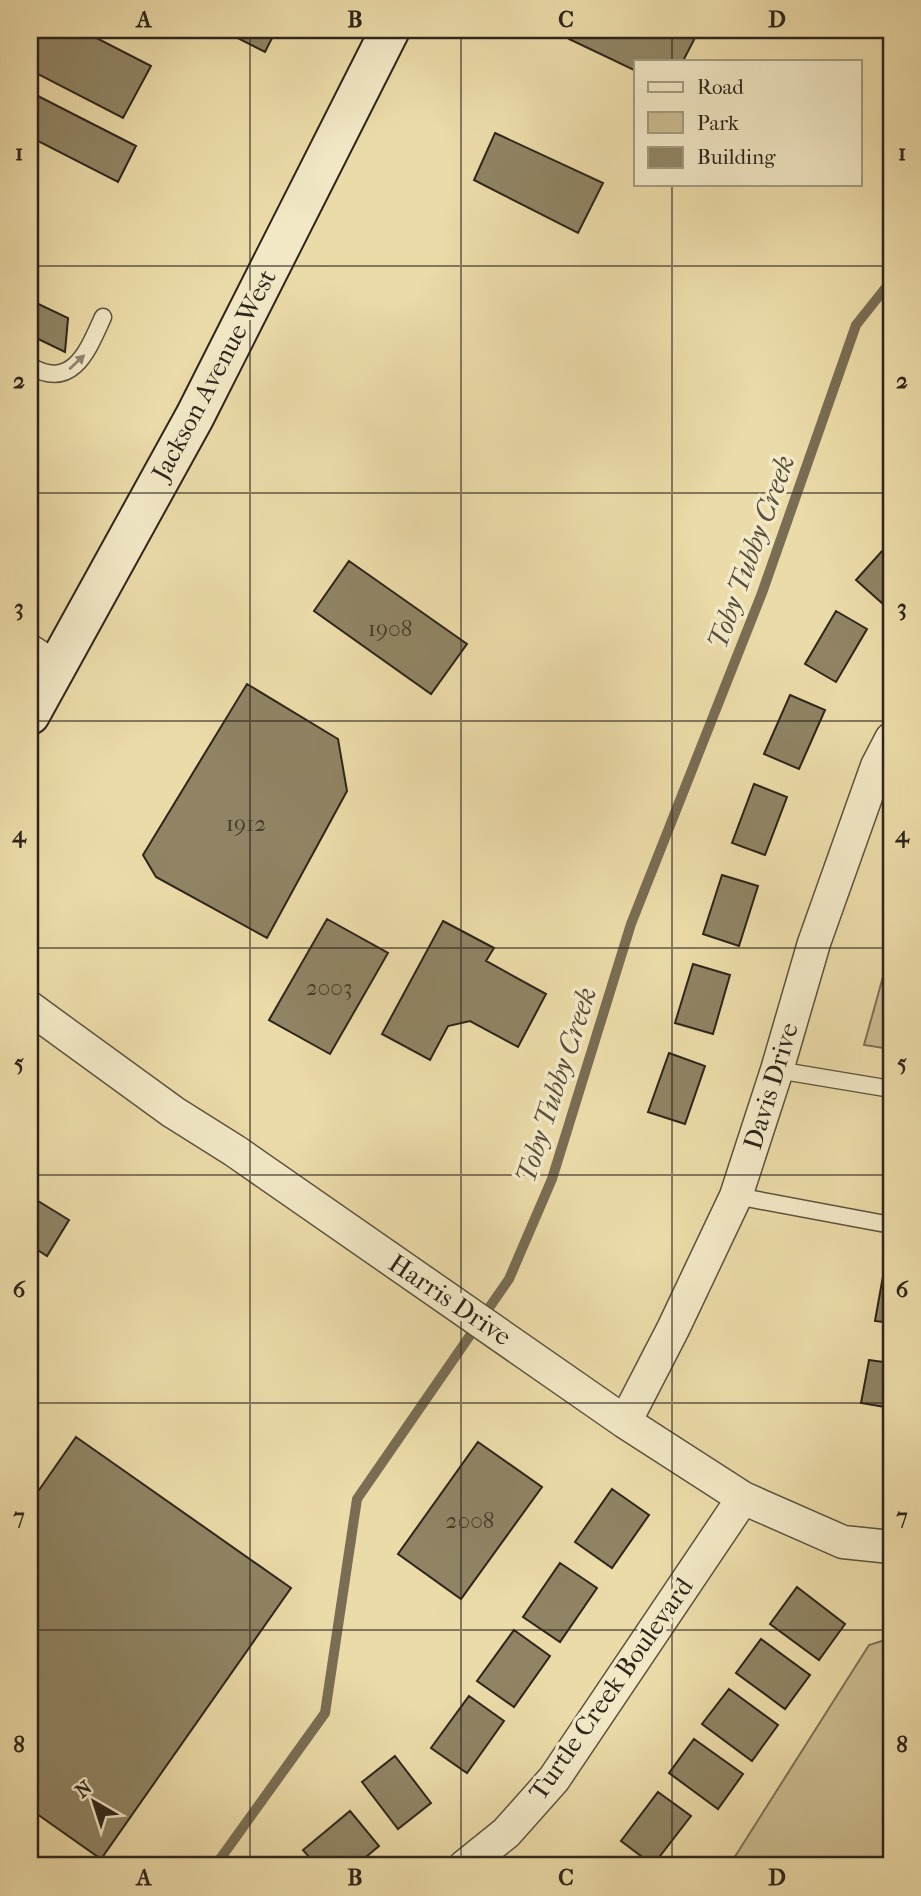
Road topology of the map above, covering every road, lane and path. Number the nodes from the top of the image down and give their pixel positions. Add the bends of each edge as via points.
1 (390, 30) edge
2 (103, 317) dead end
3 (30, 366) edge
4 (43, 659) edge
5 (30, 715) edge
6 (891, 739) edge
7 (30, 1007) edge
8 (777, 1070) junction
9 (891, 1089) edge
10 (736, 1196) junction
11 (891, 1225) edge
12 (625, 1422) junction
13 (743, 1498) junction
14 (891, 1547) edge
15 (464, 1866) edge

1 - 4 main road, Jackson Avenue West via 195,416
3 -> 2 lane via 57,374 73,368 87,352
4 - 5 main road, Jackson Avenue West
6 - 8 street, Davis Drive via 877,766 814,943
7 - 12 street, Harris Drive via 173,1112
8 - 9 lane
8 - 10 street, Davis Drive
10 - 11 lane
10 - 12 street, Davis Drive
12 - 13 street, Harris Drive
13 - 14 street, Harris Drive via 843,1542
13 - 15 street, Turtle Creek Boulevard via 554,1779 506,1833

